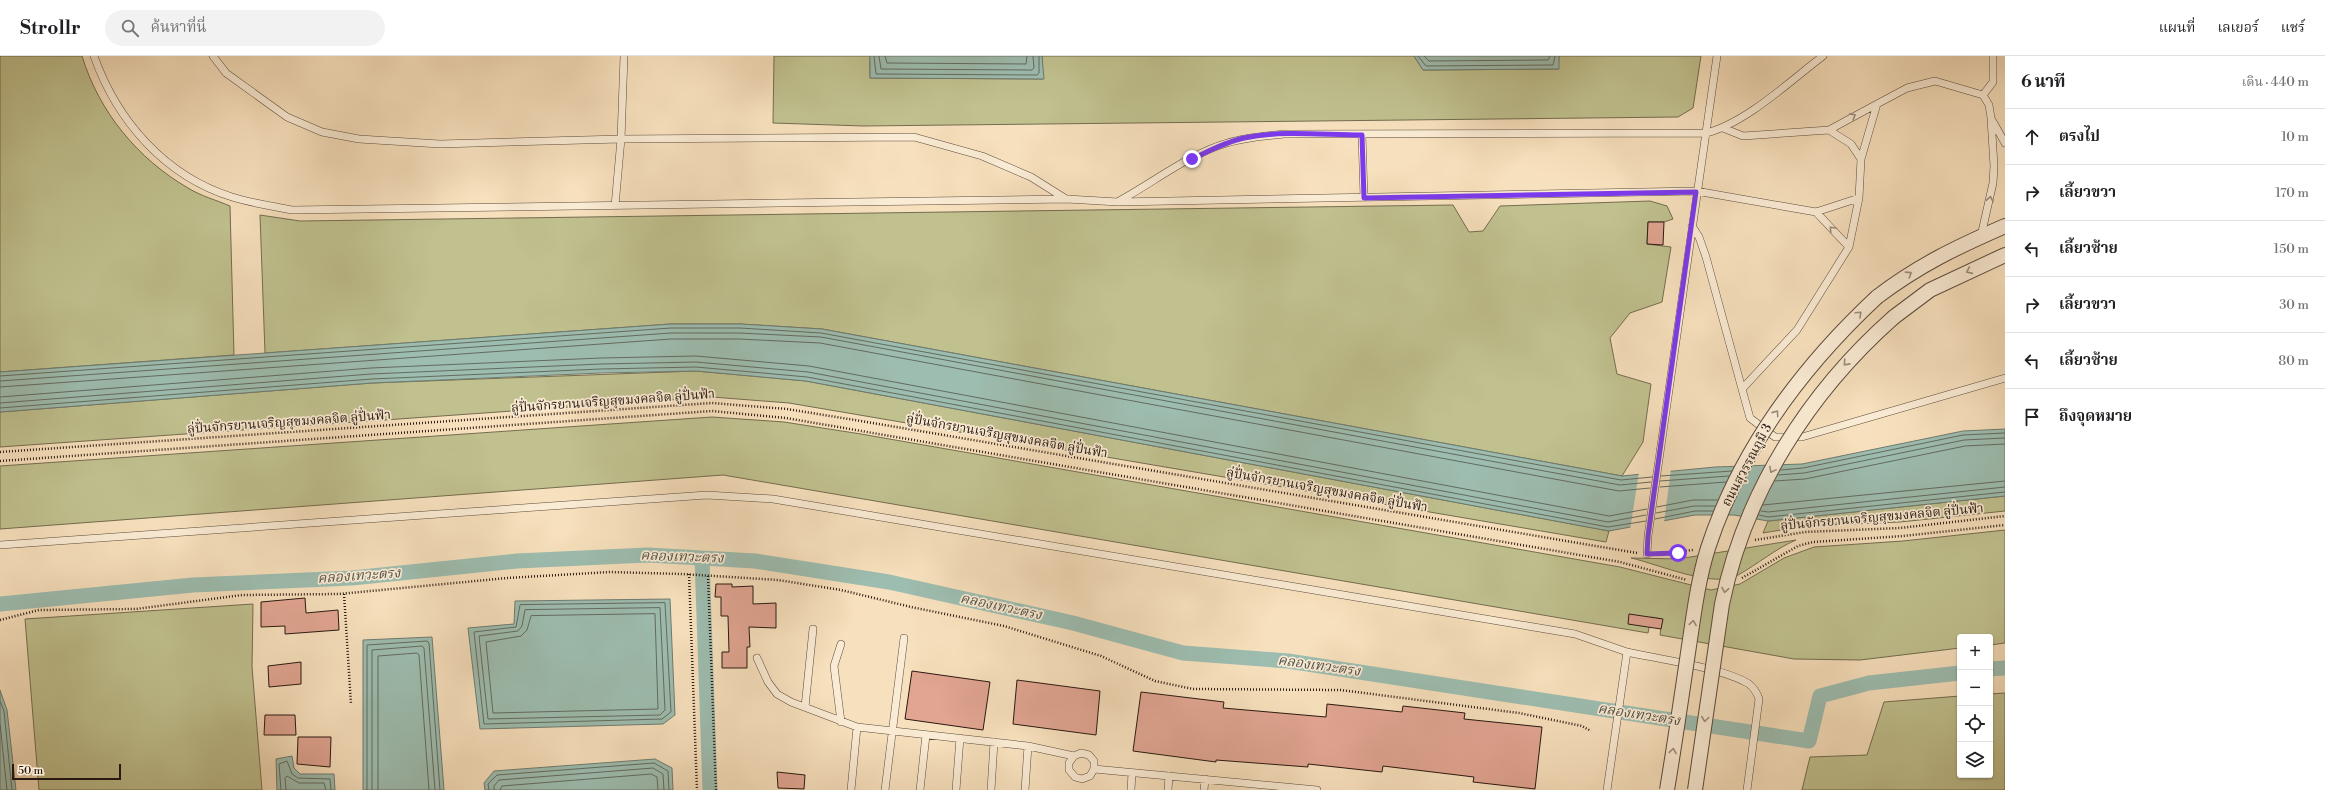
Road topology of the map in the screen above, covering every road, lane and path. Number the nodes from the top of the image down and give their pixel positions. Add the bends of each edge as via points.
1 (94, 56) edge
2 (213, 56) edge
3 (624, 56) edge
4 (1717, 56) edge
5 (1823, 56) edge
6 (1993, 56) edge
7 (1983, 95) junction
8 (1877, 104) junction
9 (1991, 118) junction
10 (1723, 128) junction
11 (1829, 130) junction
12 (1706, 133) junction
13 (1362, 135) junction
14 (621, 139) junction
15 (2005, 143) edge
16 (1861, 159) junction
17 (1696, 192) junction
18 (1364, 198) junction
19 (1859, 198) junction
20 (1067, 200) junction
21 (1118, 202) junction
22 (614, 206) junction
23 (1816, 212) junction
24 (1692, 226) junction
25 (2005, 226) edge
26 (1980, 237) junction
27 (1849, 247) junction
28 (2005, 255) edge
29 (1990, 262) junction
30 (2005, 264) edge
31 (2005, 378) edge
32 (1742, 389) junction
33 (0, 452) edge
34 (0, 461) edge
35 (2005, 516) edge
36 (2005, 525) edge
37 (1750, 540) dead end
38 (0, 545) edge
39 (1700, 549) dead end
40 (1647, 554) junction
41 (689, 574) junction
42 (708, 576) junction
43 (1689, 580) dead end
44 (1738, 580) dead end
45 (344, 594) junction
46 (0, 620) edge
47 (814, 629) dead end
48 (904, 638) dead end
49 (841, 644) dead end
50 (1627, 652) junction
51 (757, 658) dead end
52 (351, 704) dead end
53 (805, 707) junction
54 (841, 722) junction
55 (857, 727) junction
56 (892, 731) junction
57 (1591, 731) dead end
58 (926, 734) junction
59 (960, 738) junction
60 (994, 742) junction
61 (1028, 746) junction
62 (1074, 756) junction
63 (1094, 769) junction
64 (1132, 773) junction
65 (1169, 776) junction
66 (1205, 779) junction
67 (697, 790) edge
68 (716, 790) edge
69 (851, 790) edge
70 (886, 790) edge
71 (920, 790) edge
72 (956, 790) edge
73 (991, 790) edge
74 (1025, 790) edge
75 (1131, 790) edge
76 (1168, 790) edge
77 (1204, 790) edge
78 (1318, 790) edge
79 (1607, 790) edge
80 (1667, 790) edge
81 (1695, 790) edge
82 (1747, 790) edge

1 - 22 lane via 124,118 154,151 191,180 232,197 292,210
2 - 14 lane via 226,73 287,117 322,132 359,139 440,144
3 - 14 lane
4 - 12 lane
5 - 10 lane via 1742,117
6 - 7 lane via 1993,82
7 - 8 lane via 1935,81 1907,88
7 - 9 lane via 1989,105
11 -> 8 lane
8 - 16 lane
9 - 15 lane
26 -> 9 lane via 1993,183
10 - 11 lane via 1743,136
10 - 12 lane
11 - 16 lane via 1850,144
12 - 13 lane
12 - 17 lane
13 - 18 lane
13 - 21 lane via 1284,134 1232,142 1192,159
14 - 20 lane via 914,137 982,156 1031,177
14 - 22 lane
16 - 19 lane
17 - 18 lane
17 - 23 lane
17 - 24 lane
18 - 21 lane
19 - 23 lane
19 - 27 lane
20 - 21 lane
20 - 22 lane
27 -> 23 lane
24 - 32 lane via 1706,257
24 - 40 lane
25 - 26 street, ถนนสุวรรณภูมิ 3
80 -> 26 street, ถนนสุวรรณภูมิ 3, bridge via 1699,584 1708,548 1720,516 1761,435 1794,387 1829,344 1878,297 1901,279 1940,255
27 - 32 lane via 1797,330
28 - 29 street, ถนนสุวรรณภูมิ 3
29 - 30 lane
29 -> 81 street, ถนนสุวรรณภูมิ 3, bridge via 1930,290 1894,317 1848,361 1812,406 1782,450 1742,531 1728,576
31 - 32 lane via 1802,437 1775,437 1750,418
33 - 40 path, ลู่ปั่นจักรยานเจริญสุขมงคลจิต ลู่ปั่นฟ้า via 712,403 787,409 832,416
34 - 43 path via 712,411 793,419 1620,562
35 - 37 path, ลู่ปั่นจักรยานเจริญสุขมงคลจิต ลู่ปั่นฟ้า via 1900,528 1805,532
36 - 44 path via 1903,536 1812,542 1798,546
38 - 50 lane via 707,495 773,498 1575,634
39 - 40 path, ลู่ปั่นจักรยานเจริญสุขมงคลจิต ลู่ปั่นฟ้า
41 - 42 path
41 - 45 path via 610,572 507,578
41 - 67 path
42 - 57 path via 778,580 841,590 1004,626 1101,656 1155,681 1193,689 1341,690 1519,713 1582,726
42 - 68 path
45 - 46 path via 242,595 136,608 40,610
45 - 52 path
47 - 53 lane
48 - 56 lane
49 - 54 lane via 834,666
50 - 79 lane
50 - 82 lane via 1730,675 1749,684 1756,692 1759,699
51 - 53 lane via 768,682 777,694
53 - 54 lane
54 - 55 lane
55 - 56 lane
55 - 69 lane
56 - 58 lane
56 - 70 lane
58 - 59 lane
58 - 71 lane
59 - 60 lane
59 - 72 lane
60 - 61 lane
60 - 73 lane
61 - 62 lane
61 - 74 lane
62 - 63 lane via 1081,753 1089,755 1094,761
62 - 63 lane via 1069,763 1069,770 1074,777 1082,779 1090,776
63 - 64 lane
64 - 65 lane
64 - 75 lane
65 - 66 lane
65 - 76 lane
66 - 77 lane
66 - 78 lane

